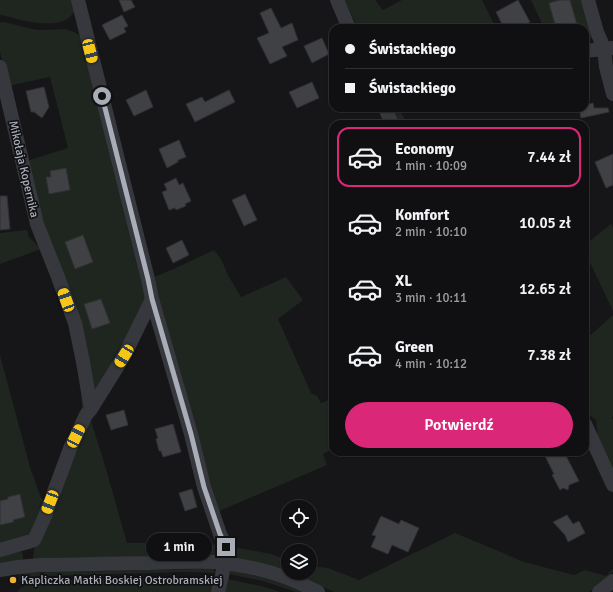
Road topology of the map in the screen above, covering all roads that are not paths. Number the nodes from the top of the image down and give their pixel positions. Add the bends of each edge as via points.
1 (78, 0) edge
2 (336, 0) edge
3 (588, 0) edge
4 (347, 24) edge
5 (609, 48) edge
6 (589, 50) edge
7 (0, 67) edge
8 (613, 94) edge
9 (152, 299) junction
10 (91, 409) junction
11 (589, 433) edge
12 (613, 485) edge
13 (0, 550) edge
14 (223, 563) junction
15 (0, 570) edge
16 (613, 581) edge
17 (218, 592) edge
18 (318, 592) edge
19 (599, 592) edge

1 - 9 street
2 - 4 street
3 - 5 street via 597,32
5 - 6 street
5 - 8 street via 606,67
7 - 10 street, Mikołaja Kopernika via 37,224 75,323
9 - 10 street via 124,356
9 - 14 street via 204,487 226,547
10 - 13 street via 71,446 34,540
11 - 12 street
14 - 15 street via 40,566
14 - 17 street
14 - 18 street via 278,575
16 - 19 street

